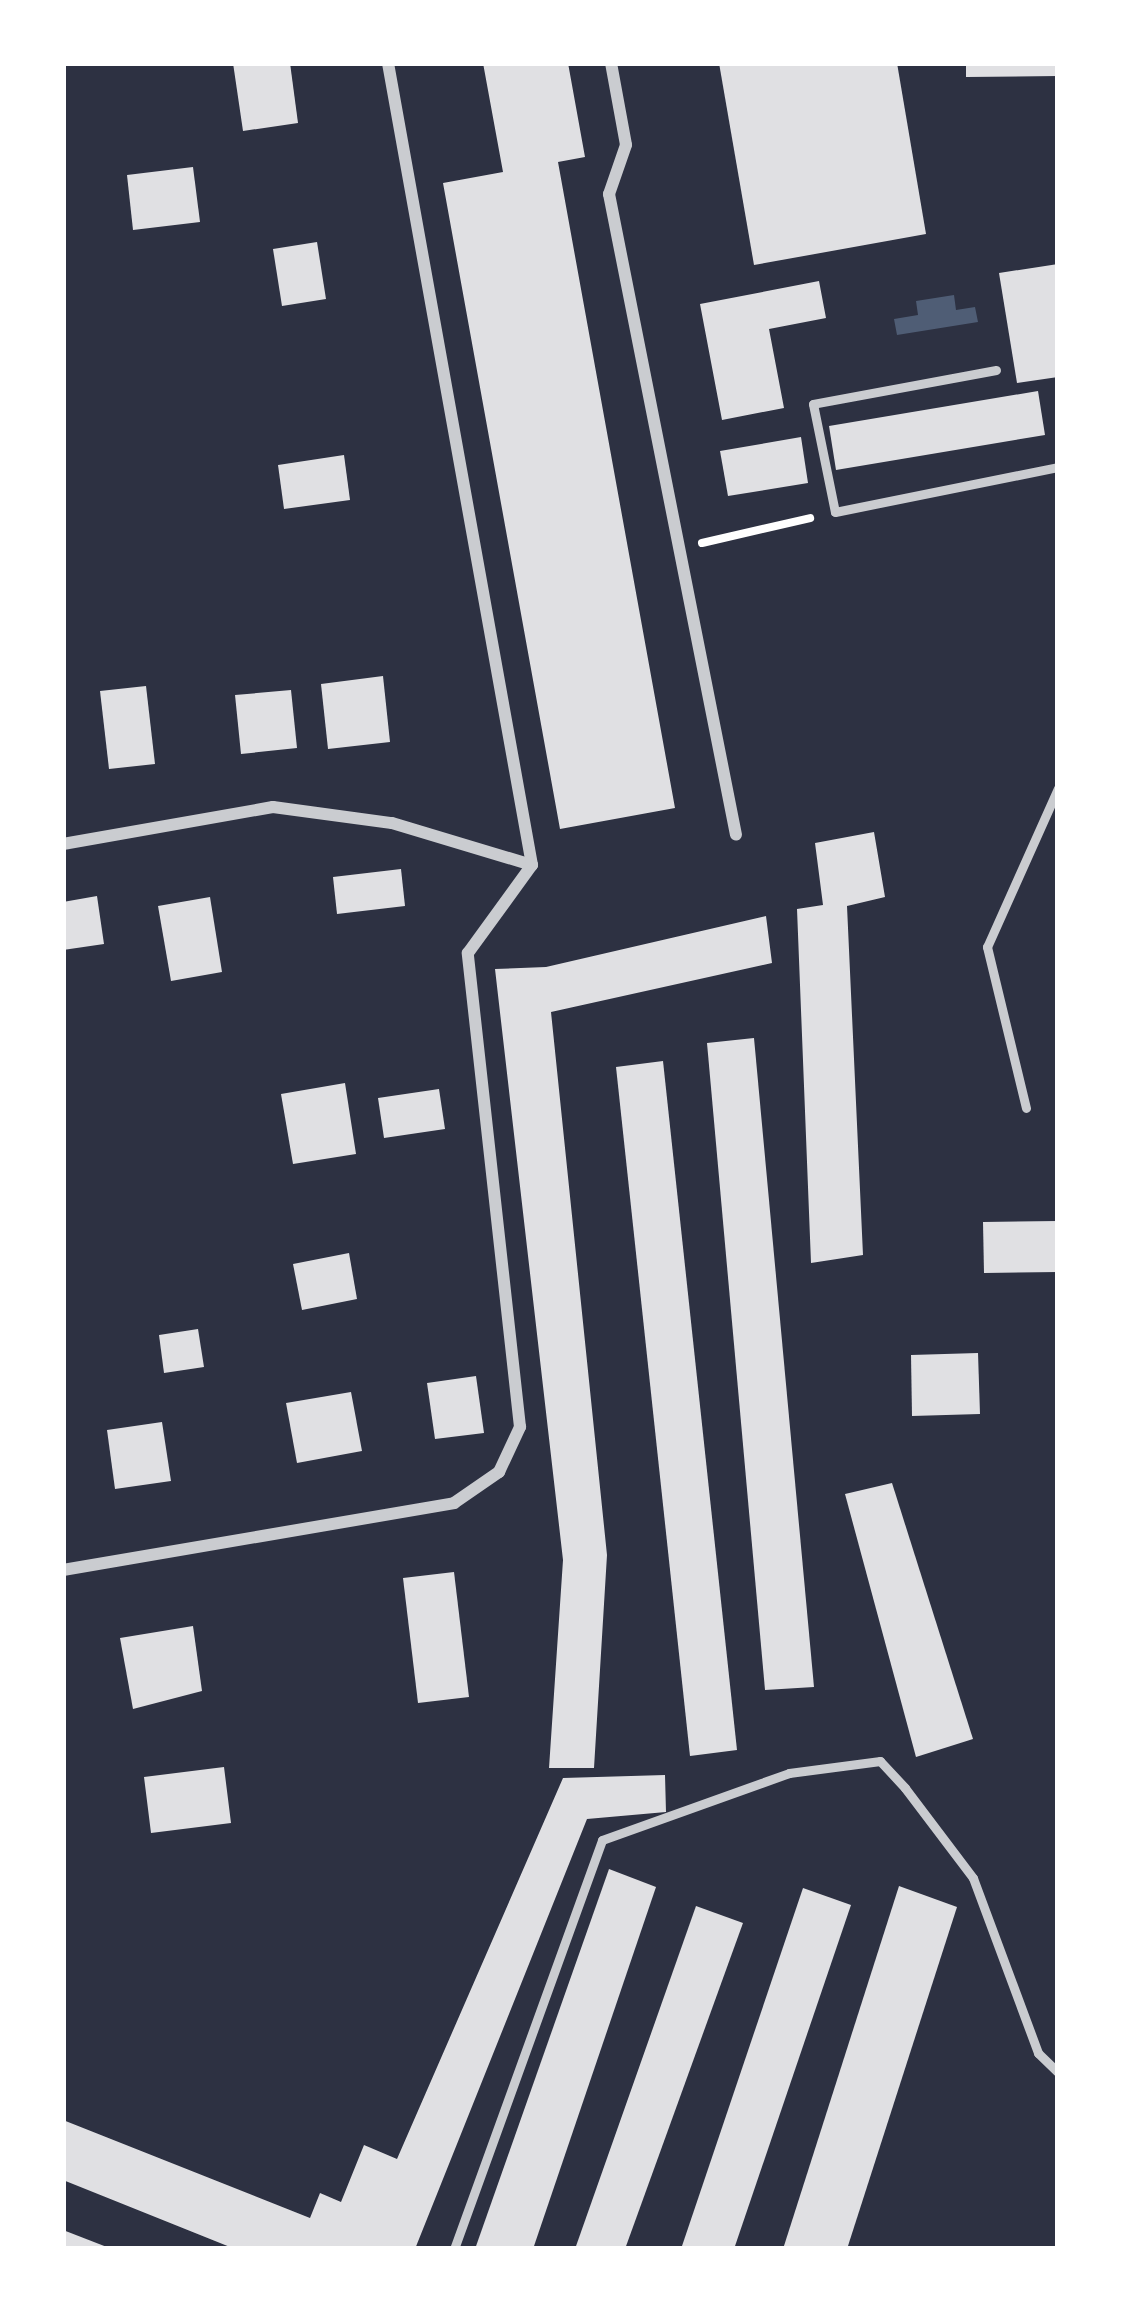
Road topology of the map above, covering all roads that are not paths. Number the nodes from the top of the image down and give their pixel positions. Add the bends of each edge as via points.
1 (388, 63) edge
2 (611, 63) edge
3 (996, 370) dead end
4 (1058, 467) edge
5 (1058, 788) edge
6 (736, 835) dead end
7 (63, 844) edge
8 (532, 865) junction
9 (1026, 1108) dead end
10 (63, 1570) edge
11 (1058, 2072) edge
12 (454, 2249) edge

1 - 8 street
2 - 6 street via 626,145 609,194
3 - 4 lane via 813,404 835,512
5 - 9 lane via 987,946
7 - 8 street via 273,807 392,823
8 - 10 street via 468,953 520,1427 499,1472 454,1503
11 - 12 lane via 1038,2053 973,1878 905,1788 880,1761 790,1773 602,1840

